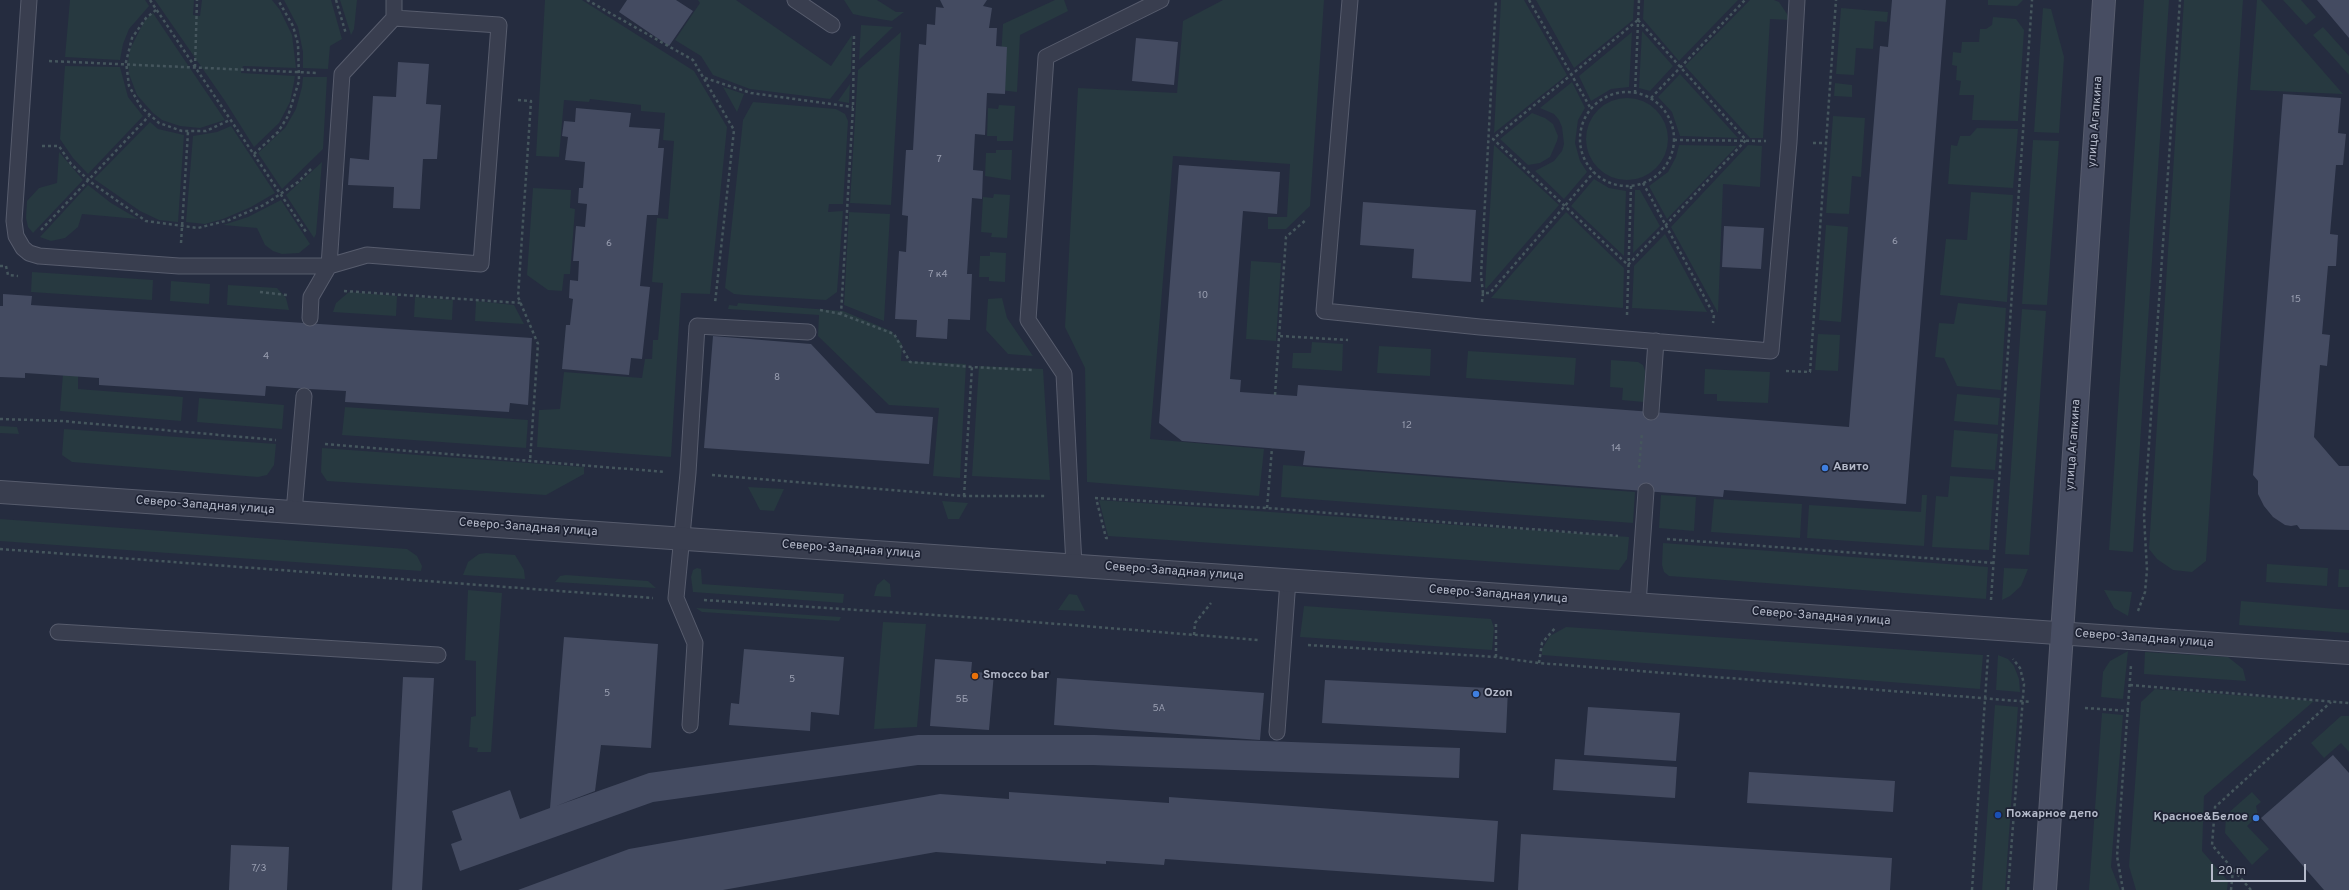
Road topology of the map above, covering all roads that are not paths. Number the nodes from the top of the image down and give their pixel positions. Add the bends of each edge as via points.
1 (29, 0) edge
2 (394, 0) edge
3 (795, 0) edge
4 (1161, 0) edge
5 (1350, 0) edge
6 (1797, 0) edge
7 (2104, 0) edge
8 (394, 18) junction
9 (832, 25) dead end
10 (329, 266) junction
11 (310, 318) dead end
12 (808, 332) dead end
13 (1656, 341) junction
14 (304, 396) dead end
15 (1651, 412) dead end
16 (1646, 491) dead end
17 (0, 492) edge
18 (294, 512) junction
19 (683, 538) junction
20 (1074, 566) junction
21 (1288, 580) junction
22 (1638, 604) junction
23 (58, 632) dead end
24 (2062, 634) junction
25 (2349, 652) edge
26 (438, 655) dead end
27 (690, 725) dead end
28 (1276, 732) dead end
29 (2045, 890) edge

1 - 10 lane via 14,220 16,236 23,248 38,256 179,266
2 - 8 lane
3 - 9 lane
4 - 20 lane via 1046,57 1028,320 1064,374
5 - 13 lane via 1324,311
6 - 13 lane via 1789,142 1772,351
7 - 24 main road, улица Агапкина
8 - 10 lane via 342,74
8 - 10 lane via 500,25 481,264 367,256
10 - 11 lane via 311,297
12 - 19 lane via 697,326
13 - 15 lane
14 - 18 lane
16 - 22 lane
17 - 18 street, Северо-Западная улица
18 - 19 street, Северо-Западная улица
19 - 20 street, Северо-Западная улица
19 - 27 lane via 676,598 695,643
20 - 21 street, Северо-Западная улица
21 - 22 street, Северо-Западная улица
21 - 28 lane
22 - 24 street, Северо-Западная улица
23 - 26 lane
24 - 25 street, Северо-Западная улица
24 - 29 main road, улица Агапкина

